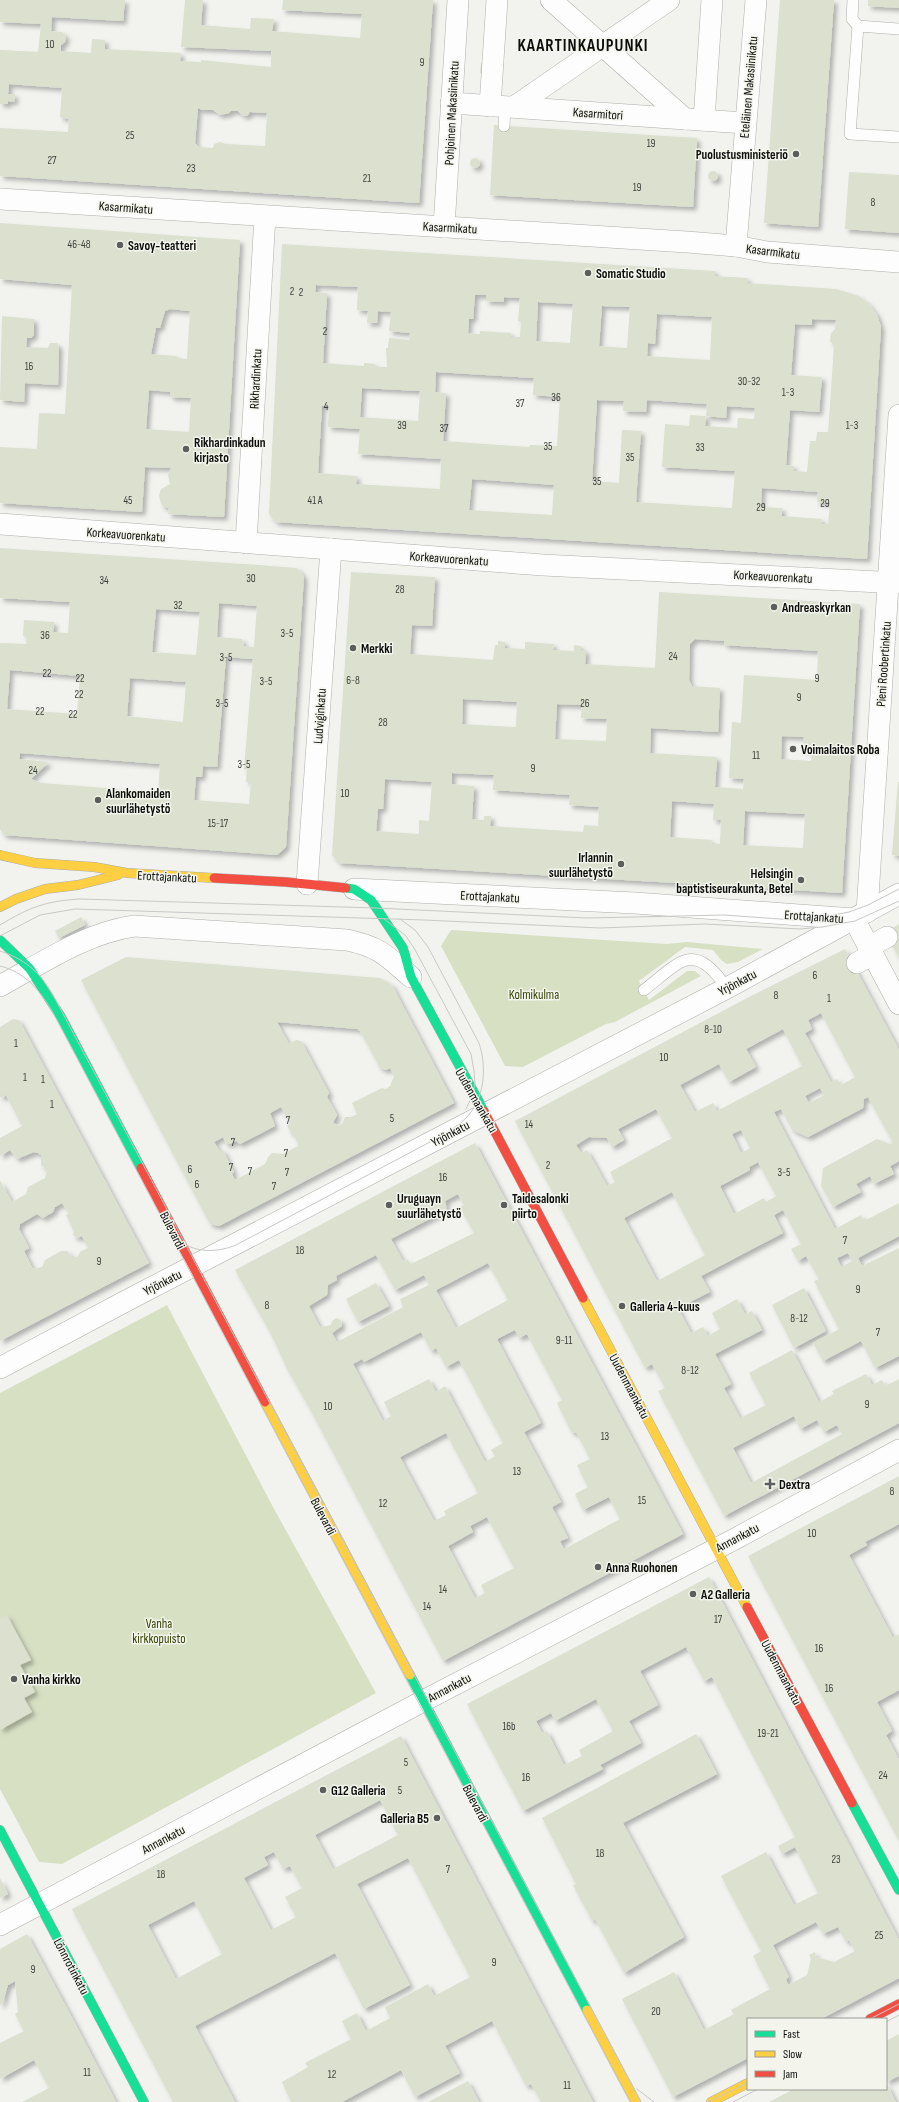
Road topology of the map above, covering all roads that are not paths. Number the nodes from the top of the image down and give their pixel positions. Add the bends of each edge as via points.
1 (458, 0) edge
2 (497, 0) edge
3 (551, 0) edge
4 (669, 0) edge
5 (712, 0) edge
6 (756, 0) edge
7 (853, 0) edge
8 (858, 26) junction
9 (899, 29) edge
10 (602, 46) junction
11 (451, 103) junction
12 (502, 113) junction
13 (695, 120) junction
14 (745, 123) junction
15 (899, 137) edge
16 (0, 199) edge
17 (265, 216) junction
18 (444, 227) junction
19 (736, 246) junction
20 (899, 262) edge
21 (899, 415) edge
22 (0, 524) edge
23 (246, 543) junction
24 (331, 549) junction
25 (894, 583) edge
26 (0, 855) edge
27 (127, 873) junction
28 (307, 884) junction
29 (354, 889) junction
30 (899, 894) edge
31 (0, 907) edge
32 (867, 938) junction
33 (0, 940) edge
34 (30, 969) junction
35 (893, 976) edge
36 (411, 977) junction
37 (0, 986) edge
38 (727, 988) junction
39 (644, 990) dead end
40 (899, 1003) edge
41 (486, 1113) junction
42 (192, 1267) junction
43 (0, 1368) edge
44 (899, 1450) edge
45 (716, 1548) junction
46 (423, 1701) junction
47 (0, 1830) edge
48 (899, 1890) edge
49 (39, 1905) junction
50 (0, 1925) edge
51 (899, 2004) edge
52 (872, 2018) edge
53 (747, 2084) edge
54 (144, 2102) edge
55 (636, 2102) edge
56 (711, 2102) edge

1 - 11 street, Pohjoinen Makasiinikatu
2 - 12 street
3 - 10 street
4 - 10 street
5 - 13 street
6 - 14 street, Eteläinen Makasiinikatu
7 - 8 lane via 852,19
8 - 9 lane
8 - 15 lane via 850,134
10 - 12 street
10 - 13 street
11 - 12 street, Kasarmitori
11 - 18 street, Pohjoinen Makasiinikatu
12 - 13 street, Kasarmitori
13 - 14 street, Kasarmitori
14 - 19 street, Eteläinen Makasiinikatu
16 - 17 street, Kasarmikatu
17 - 18 street, Kasarmikatu
17 - 23 street, Rikhardinkatu
18 - 19 street, Kasarmikatu
19 - 20 street, Kasarmikatu via 767,252
21 - 25 street, Pieni Roobertinkatu
22 - 23 street, Korkeavuorenkatu
23 - 24 street, Korkeavuorenkatu
24 - 25 street, Korkeavuorenkatu via 543,565
24 - 28 street, Ludviginkatu
25 - 32 street, Pieni Roobertinkatu
26 - 27 main road, Erottajankatu via 36,864 94,867
27 - 28 main road, Erottajankatu
27 - 31 main road, Erottajankatu via 78,885 45,889
28 - 29 main road, Erottajankatu
29 - 32 street, Erottajankatu via 635,903
29 - 36 main road, Uudenmaankatu via 370,900 403,948
30 - 32 street, Yrjönkatu
32 - 35 street
32 - 38 street, Yrjönkatu
33 - 34 main road, Bulevardi
34 - 36 street via 94,937 118,928 134,926 348,940 371,945 380,950
34 - 37 street
34 - 42 main road, Bulevardi via 64,1023
35 - 40 street
36 - 41 main road, Uudenmaankatu via 471,1090
38 - 39 lane via 717,973 702,960 692,959 682,961
38 - 41 street, Yrjönkatu
41 - 42 street, Yrjönkatu
41 - 45 main road, Uudenmaankatu
42 - 43 street, Yrjönkatu
42 - 46 main road, Bulevardi
44 - 45 street, Annankatu
45 - 46 street, Annankatu
45 - 48 main road, Uudenmaankatu
46 - 49 street, Annankatu
46 - 55 main road, Bulevardi
47 - 49 main road, Lönnrotinkatu
49 - 50 street, Annankatu
49 - 54 main road, Lönnrotinkatu
51 - 52 main road
53 - 56 main road

